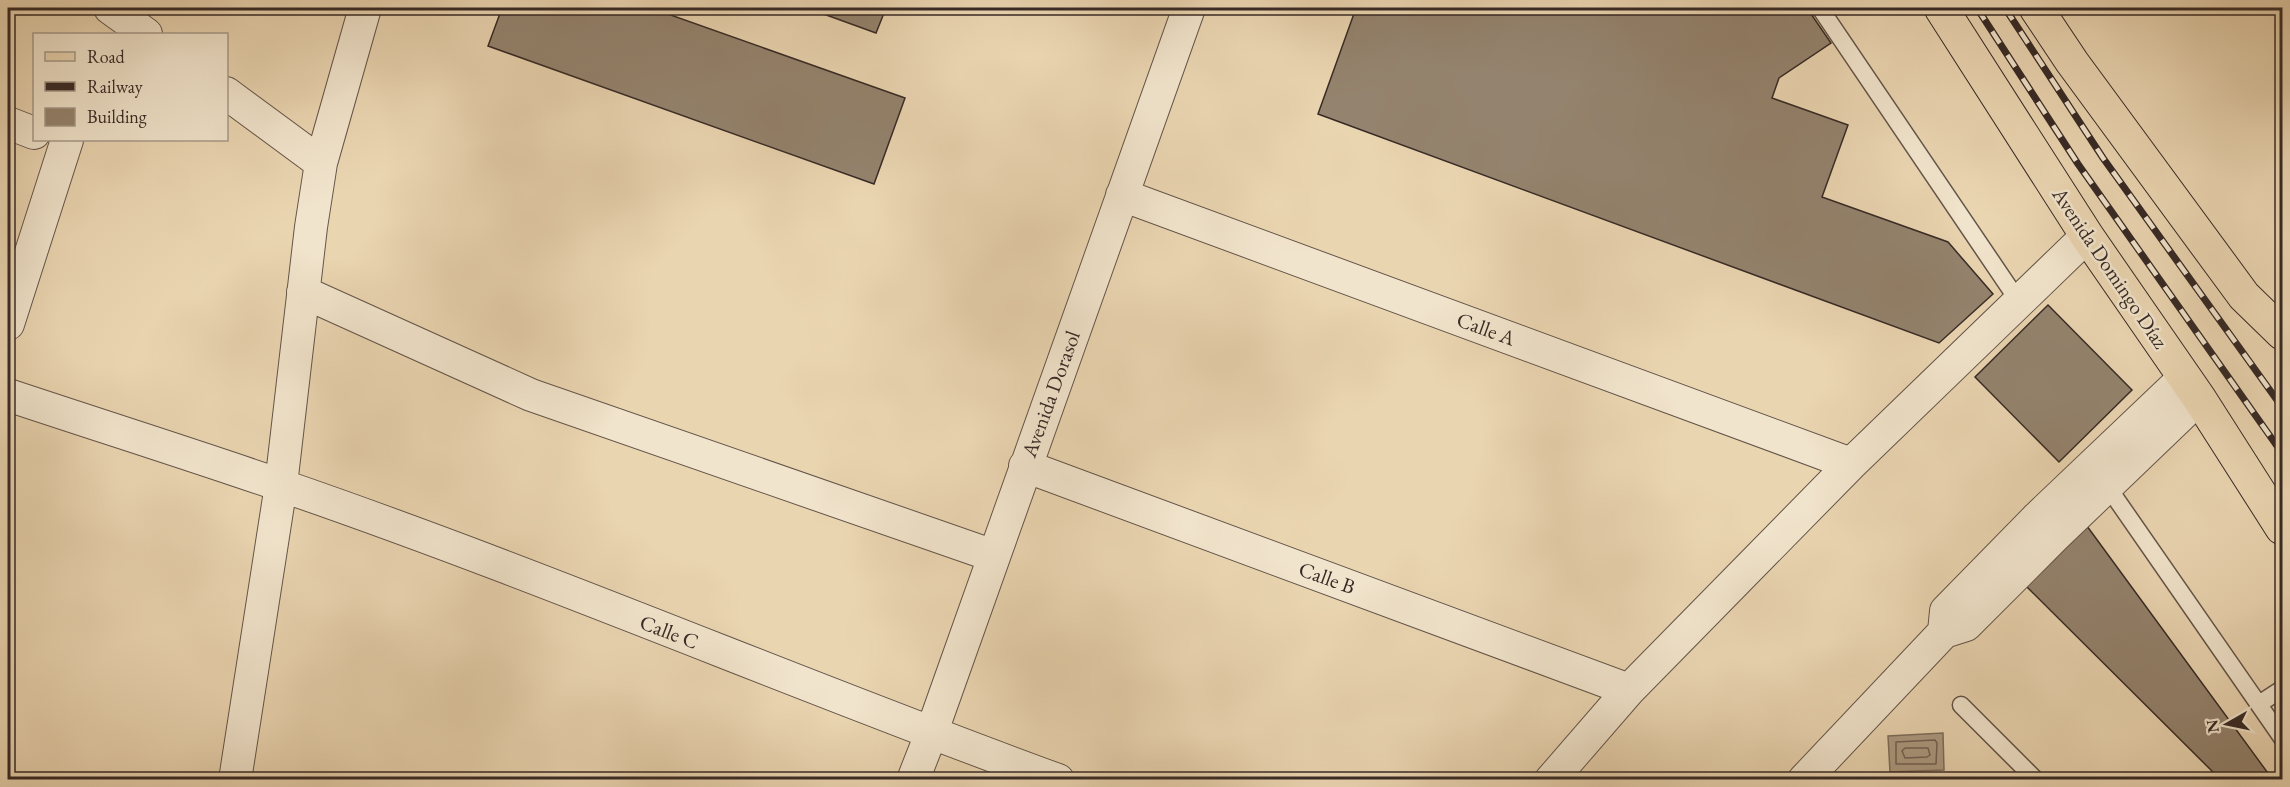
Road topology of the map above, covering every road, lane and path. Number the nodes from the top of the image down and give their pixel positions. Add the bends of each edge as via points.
1 (365, 8) edge
2 (1189, 8) edge
3 (1820, 8) edge
4 (1941, 8) edge
5 (2036, 8) edge
6 (109, 17) edge
7 (144, 33) edge
8 (228, 94) edge
9 (8, 123) edge
10 (33, 133) edge
11 (61, 141) edge
12 (321, 163) junction
13 (1122, 195) junction
14 (2087, 236) junction
15 (303, 292) junction
16 (2019, 302) junction
17 (8, 324) edge
18 (2283, 333) edge
19 (2192, 388) junction
20 (8, 395) edge
21 (1851, 464) junction
22 (1025, 466) junction
23 (2100, 475) junction
24 (281, 485) junction
25 (2283, 528) edge
26 (994, 556) junction
27 (2283, 689) edge
28 (1629, 690) junction
29 (2259, 704) junction
30 (1960, 705) dead end
31 (932, 734) junction
32 (2283, 738) edge
33 (1806, 779) edge
34 (235, 780) edge
35 (914, 780) edge
36 (1058, 780) edge
37 (1551, 780) edge
38 (2036, 780) edge

1 - 12 street
2 - 13 street, Avenida Dorasol
3 - 16 lane
4 - 14 main road, Avenida Domingo Díaz
5 - 18 main road via 2244,296
6 - 7 street
8 - 12 street
9 - 10 street
11 - 17 street
12 - 15 street
13 - 21 street, Calle A
13 - 22 street, Avenida Dorasol
14 - 16 street
14 - 19 main road, Avenida Domingo Díaz
15 - 24 street
15 - 26 street via 531,395
16 - 21 street
19 - 23 street
19 - 25 main road, Avenida Domingo Díaz
20 - 24 street, Calle C
21 - 28 street
22 - 26 street, Avenida Dorasol
22 - 28 street, Calle B
23 - 29 lane
23 - 33 street via 1966,625 1944,632
24 - 31 street, Calle C
24 - 34 street
26 - 31 street, Avenida Dorasol
27 - 29 lane
28 - 37 street
29 - 32 lane
30 - 38 lane
31 - 35 street, Avenida Dorasol
31 - 36 street, Calle C

